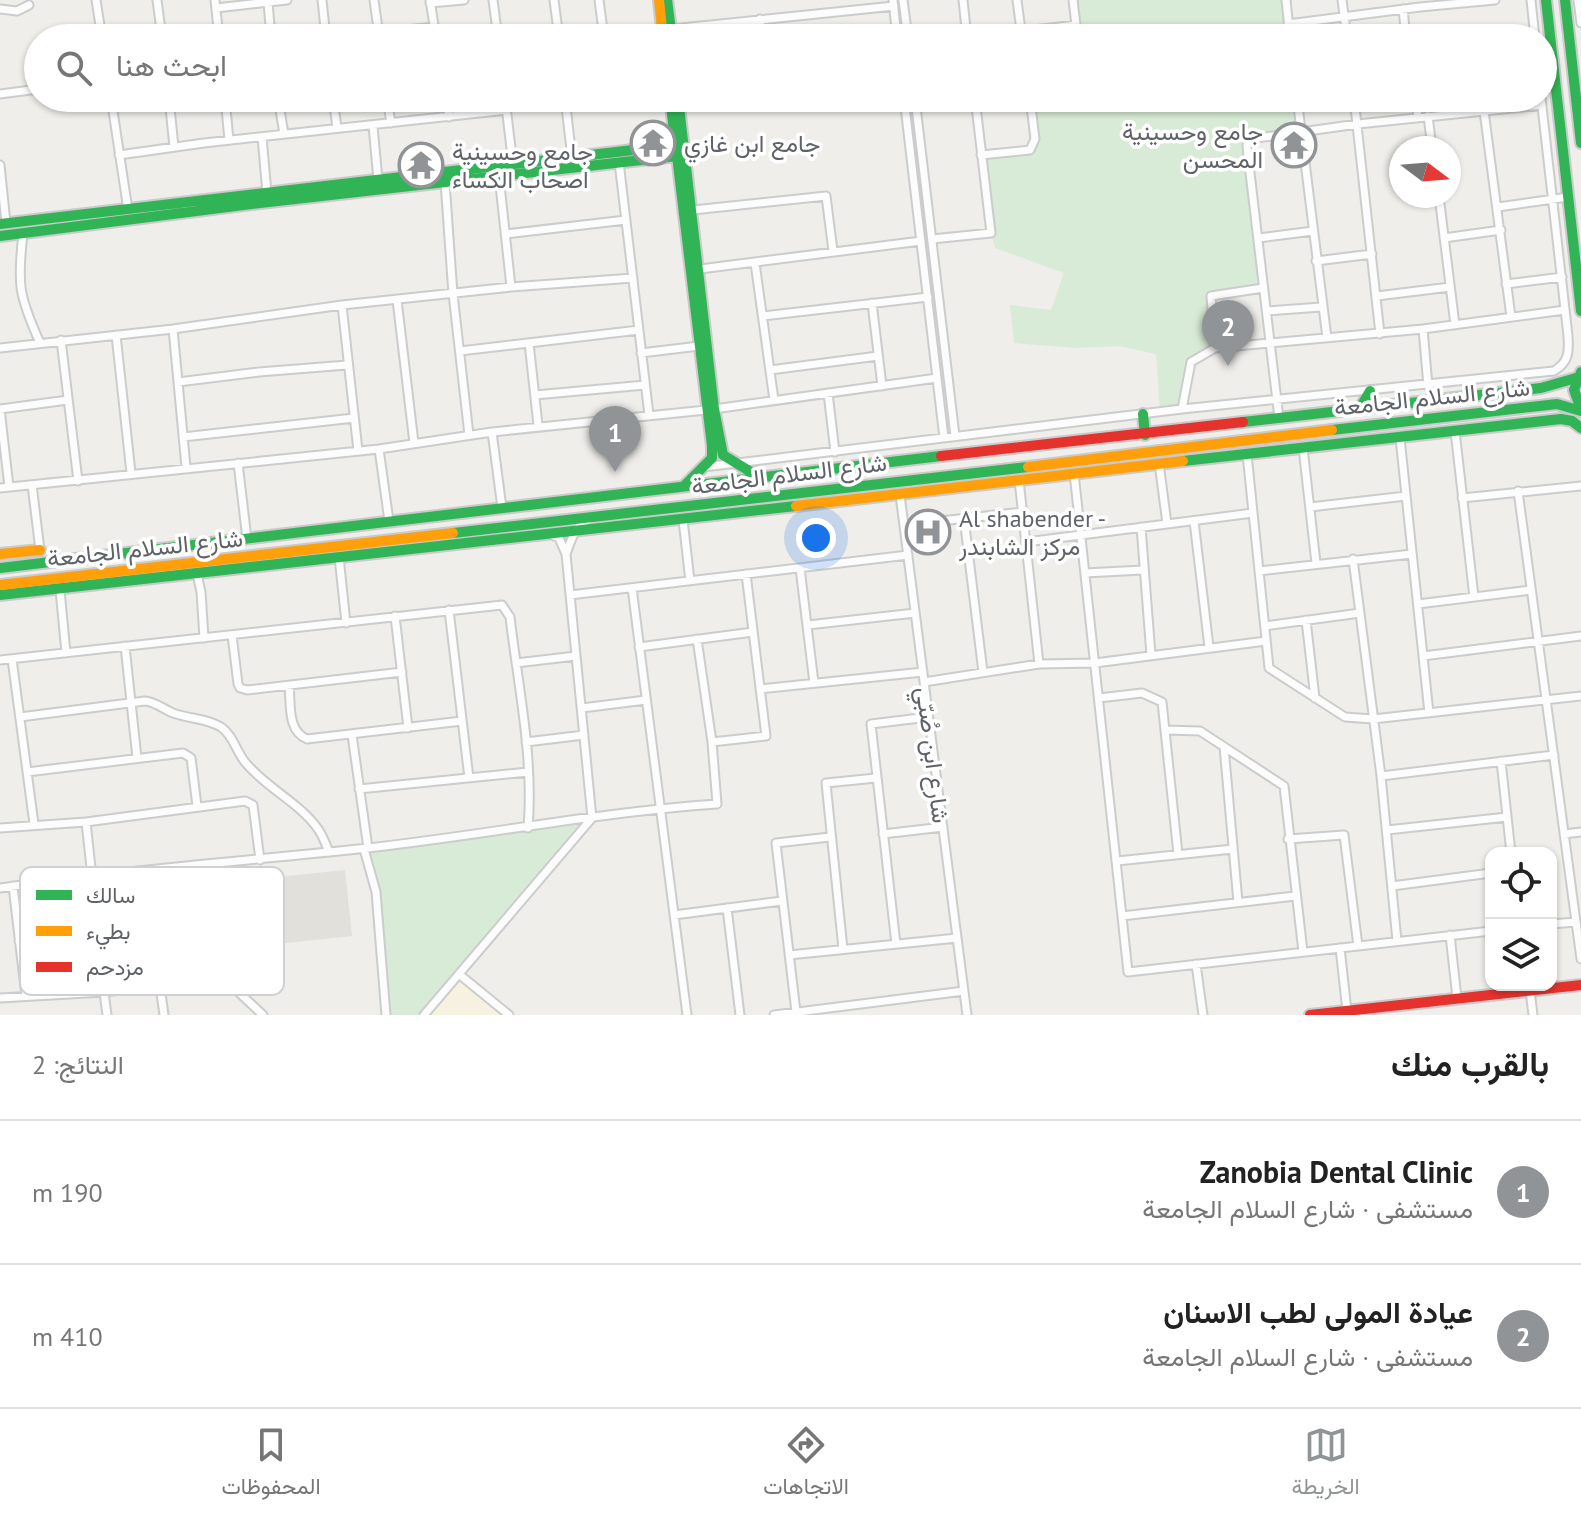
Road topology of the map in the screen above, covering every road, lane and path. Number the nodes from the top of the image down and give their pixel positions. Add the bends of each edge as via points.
1 (96, 0) edge
2 (157, 0) edge
3 (287, 0) edge
4 (322, 0) edge
5 (374, 0) edge
6 (464, 0) edge
7 (493, 0) edge
8 (554, 0) edge
9 (599, 0) edge
10 (659, 0) edge
11 (667, 0) edge
12 (837, 0) edge
13 (903, 0) edge
14 (963, 0) edge
15 (1017, 0) edge
16 (1073, 0) edge
17 (1286, 0) edge
18 (1342, 0) edge
19 (1495, 0) edge
20 (1531, 0) edge
21 (1546, 0) edge
22 (1565, 0) edge
23 (1578, 0) edge
24 (1472, 1) edge
25 (268, 2) junction
26 (430, 2) edge
27 (893, 3) edge
28 (1420, 3) edge
29 (215, 4) edge
30 (29, 5) dead end
31 (0, 9) edge
32 (1403, 9) junction
33 (838, 11) junction
34 (1580, 14) edge
35 (1344, 16) junction
36 (1567, 16) junction
37 (760, 19) junction
38 (1581, 23) edge
39 (100, 24) edge
40 (160, 24) edge
41 (217, 24) edge
42 (270, 24) edge
43 (325, 24) edge
44 (377, 24) edge
45 (434, 24) edge
46 (496, 24) edge
47 (557, 24) edge
48 (602, 24) edge
49 (666, 24) edge
50 (668, 24) edge
51 (732, 24) edge
52 (761, 24) edge
53 (895, 24) edge
54 (906, 24) edge
55 (966, 24) edge
56 (1020, 24) edge
57 (1076, 24) edge
58 (1288, 24) joint
59 (1345, 24) edge
60 (1405, 24) edge
61 (1534, 24) edge
62 (1549, 24) edge
63 (24, 91) edge
64 (0, 94) edge
65 (1557, 101) edge
66 (113, 112) edge
67 (170, 112) edge
68 (226, 112) edge
69 (280, 112) edge
70 (335, 112) edge
71 (389, 112) edge
72 (448, 112) edge
73 (490, 112) edge
74 (507, 112) edge
75 (566, 112) edge
76 (675, 112) edge
77 (676, 112) edge
78 (906, 112) edge
79 (916, 112) edge
80 (976, 112) edge
81 (1032, 112) edge
82 (1299, 112) edge
83 (1356, 112) edge
84 (1417, 112) edge
85 (1473, 112) edge
86 (1484, 112) edge
87 (1543, 112) edge
88 (1428, 116) junction
89 (449, 117) junction
90 (1418, 117) junction
91 (391, 123) junction
92 (1358, 124) junction
93 (373, 126) junction
94 (337, 128) junction
95 (1301, 131) junction
96 (284, 134) junction
97 (1430, 136) edge
98 (262, 137) junction
99 (229, 140) junction
100 (1581, 143) edge
101 (174, 147) junction
102 (677, 150) junction
103 (119, 155) junction
104 (981, 155) junction
105 (572, 158) junction
106 (619, 162) junction
107 (513, 165) junction
108 (0, 167) edge
109 (499, 176) junction
110 (378, 180) junction
111 (445, 182) junction
112 (1566, 183) junction
113 (267, 193) junction
114 (1568, 197) junction
115 (1553, 199) junction
116 (1498, 207) junction
117 (1440, 208) edge
118 (128, 210) junction
119 (693, 210) junction
120 (626, 220) junction
121 (3, 224) edge
122 (1581, 225) edge
123 (1501, 230) junction
124 (1313, 231) junction
125 (23, 234) junction
126 (505, 234) junction
127 (0, 236) edge
128 (1259, 238) junction
129 (1444, 238) junction
130 (932, 239) junction
131 (921, 241) junction
132 (833, 251) junction
133 (1372, 254) junction
134 (1316, 261) junction
135 (755, 263) junction
136 (700, 269) junction
137 (1562, 277) junction
138 (633, 278) junction
139 (1506, 284) junction
140 (511, 287) junction
141 (1450, 287) junction
142 (1263, 288) junction
143 (453, 294) junction
144 (1377, 296) junction
145 (928, 297) junction
146 (397, 300) junction
147 (872, 303) junction
148 (342, 305) junction
149 (1321, 307) junction
150 (1565, 310) junction
151 (1267, 311) junction
152 (1581, 311) edge
153 (763, 316) junction
154 (1511, 317) junction
155 (1455, 325) junction
156 (173, 329) junction
157 (1423, 329) junction
158 (639, 330) junction
159 (1380, 334) junction
160 (116, 335) junction
161 (1327, 338) junction
162 (61, 340) junction
163 (40, 343) junction
164 (529, 343) junction
165 (1272, 344) junction
166 (699, 346) junction
167 (0, 348) edge
168 (1215, 348) junction
169 (460, 351) junction
170 (641, 353) junction
171 (878, 356) junction
172 (347, 365) junction
173 (770, 370) junction
174 (1579, 375) edge
175 (937, 378) junction
176 (178, 382) junction
177 (645, 385) junction
178 (882, 386) junction
179 (1428, 386) junction
180 (1370, 391) junction
181 (828, 393) junction
182 (535, 395) junction
183 (1467, 396) junction
184 (68, 400) junction
185 (774, 400) junction
186 (1277, 400) junction
187 (1360, 408) junction
188 (0, 409) edge
189 (710, 409) junction
190 (1182, 409) junction
191 (1581, 410) edge
192 (1468, 412) junction
193 (1143, 414) junction
194 (649, 415) junction
195 (354, 418) junction
196 (1279, 418) junction
197 (538, 425) junction
198 (1581, 428) edge
199 (1323, 429) junction
200 (1455, 431) junction
201 (492, 432) junction
202 (469, 435) junction
203 (1145, 435) junction
204 (955, 436) junction
205 (183, 437) junction
206 (944, 438) junction
207 (1400, 438) junction
208 (414, 443) junction
209 (1326, 444) junction
210 (1303, 448) junction
211 (379, 449) junction
212 (358, 451) junction
213 (835, 452) junction
214 (1247, 454) junction
215 (717, 456) junction
216 (936, 458) junction
217 (3, 459) edge
218 (910, 461) junction
219 (1122, 462) junction
220 (238, 463) junction
221 (1159, 463) junction
222 (735, 464) junction
223 (186, 467) junction
224 (704, 467) junction
225 (131, 473) junction
226 (1074, 473) junction
227 (767, 476) junction
228 (937, 477) junction
229 (913, 480) junction
230 (1019, 480) junction
231 (78, 481) junction
232 (32, 485) junction
233 (685, 485) junction
234 (1581, 486) edge
235 (9, 487) junction
236 (0, 488) edge
237 (1518, 491) junction
238 (900, 495) junction
239 (1406, 496) junction
240 (1462, 498) junction
241 (729, 501) junction
242 (1310, 507) junction
243 (502, 508) junction
244 (1022, 512) junction
245 (1253, 513) junction
246 (731, 514) junction
247 (424, 517) junction
248 (593, 517) junction
249 (964, 518) junction
250 (683, 520) junction
251 (393, 521) junction
252 (1194, 521) junction
253 (1167, 524) junction
254 (904, 525) junction
255 (1141, 527) junction
256 (499, 528) junction
257 (575, 532) junction
258 (549, 534) junction
259 (1081, 535) junction
260 (426, 536) junction
261 (247, 539) junction
262 (400, 539) junction
263 (1026, 542) junction
264 (40, 550) joint
265 (0, 554) edge
266 (566, 554) junction
267 (1412, 554) junction
268 (908, 555) junction
269 (339, 557) junction
270 (86, 558) junction
271 (1353, 559) junction
272 (59, 561) junction
273 (247, 562) junction
274 (1316, 563) junction
275 (0, 568) edge
276 (800, 568) junction
277 (1143, 570) junction
278 (1259, 571) junction
279 (1085, 573) junction
280 (197, 574) junction
281 (746, 574) junction
282 (89, 575) junction
283 (62, 578) junction
284 (690, 581) junction
285 (0, 585) edge
286 (632, 588) junction
287 (60, 590) junction
288 (1531, 590) junction
289 (0, 595) edge
290 (570, 595) junction
291 (1474, 597) junction
292 (1418, 604) junction
293 (449, 610) junction
294 (915, 613) junction
295 (1360, 613) junction
296 (395, 616) junction
297 (1306, 620) junction
298 (346, 623) junction
299 (808, 625) junction
300 (1265, 626) junction
301 (753, 632) junction
302 (232, 635) junction
303 (1581, 636) edge
304 (204, 638) junction
305 (697, 639) junction
306 (1538, 640) junction
307 (1266, 641) junction
308 (125, 646) junction
309 (639, 647) junction
310 (1209, 647) junction
311 (66, 653) junction
312 (1151, 655) junction
313 (576, 656) junction
314 (1423, 656) junction
315 (12, 659) junction
316 (0, 660) edge
317 (516, 663) junction
318 (1095, 663) junction
319 (1039, 664) junction
320 (402, 672) junction
321 (923, 672) junction
322 (983, 672) junction
323 (924, 682) junction
324 (814, 683) junction
325 (289, 686) junction
326 (760, 689) junction
327 (1581, 696) edge
328 (1099, 698) junction
329 (1315, 698) junction
330 (1547, 699) junction
331 (646, 700) junction
332 (132, 704) junction
333 (582, 708) junction
334 (1429, 713) junction
335 (20, 717) junction
336 (928, 717) junction
337 (1373, 719) junction
338 (462, 721) junction
339 (408, 728) junction
340 (1166, 730) junction
341 (352, 735) junction
342 (584, 735) junction
343 (526, 742) junction
344 (712, 742) junction
345 (1224, 747) junction
346 (1554, 755) junction
347 (137, 758) junction
348 (1501, 761) junction
349 (27, 772) junction
350 (528, 772) junction
351 (1381, 776) junction
352 (469, 778) junction
353 (876, 778) junction
354 (359, 789) junction
355 (197, 806) junction
356 (659, 808) junction
357 (1507, 817) junction
358 (592, 818) junction
359 (86, 822) junction
360 (34, 824) junction
361 (943, 827) junction
362 (0, 828) edge
363 (528, 828) junction
364 (1387, 830) junction
365 (1581, 832) edge
366 (883, 834) junction
367 (1564, 834) junction
368 (830, 837) junction
369 (1288, 839) junction
370 (1510, 847) edge
371 (366, 848) junction
372 (1233, 849) junction
373 (329, 852) junction
374 (1178, 854) junction
375 (260, 860) junction
376 (1117, 861) junction
377 (91, 867) edge
378 (192, 867) edge
379 (1485, 874) edge
380 (20, 885) edge
381 (13, 886) junction
382 (1392, 886) junction
383 (0, 888) edge
384 (1295, 896) junction
385 (782, 901) junction
386 (1238, 902) junction
387 (727, 908) junction
388 (674, 915) junction
389 (1122, 916) junction
390 (1576, 922) junction
391 (1557, 924) edge
392 (1485, 932) edge
393 (1450, 935) junction
394 (957, 938) junction
395 (19, 941) joint
396 (1397, 941) junction
397 (896, 944) junction
398 (1358, 946) junction
399 (1340, 948) junction
400 (20, 949) edge
401 (843, 949) junction
402 (1303, 952) junction
403 (789, 955) junction
404 (1581, 959) edge
405 (1196, 964) junction
406 (460, 975) junction
407 (1581, 985) edge
408 (1557, 987) edge
409 (964, 991) junction
410 (1521, 991) edge
411 (1530, 991) edge
412 (46, 995) edge
413 (104, 995) edge
414 (161, 995) edge
415 (242, 995) edge
416 (26, 996) joint
417 (0, 998) edge
418 (1457, 998) junction
419 (1421, 1003) junction
420 (851, 1005) junction
421 (1347, 1011) junction
422 (796, 1012) junction
423 (107, 1015) edge
424 (164, 1015) edge
425 (263, 1015) edge
426 (386, 1015) edge
427 (424, 1015) edge
428 (509, 1015) edge
429 (687, 1015) edge
430 (740, 1015) edge
431 (774, 1015) edge
432 (852, 1015) edge
433 (967, 1015) edge
434 (1203, 1015) edge
435 (1310, 1015) edge
436 (1422, 1015) edge
437 (1533, 1015) edge

1 - 39 street
2 - 40 street
3 - 25 street
4 - 43 street
5 - 44 street
6 - 26 street
7 - 46 street
8 - 47 street
9 - 48 street
10 - 49 street
11 - 50 street
12 - 33 street
13 - 54 street
14 - 55 street
15 - 56 street
16 - 57 street
17 - 58 street
18 - 35 street
19 - 24 street
20 - 61 street
21 - 62 street
22 - 36 street
23 - 34 street
24 - 28 street
25 - 29 street
25 - 42 street
26 - 45 street
27 - 33 street
27 - 53 street
28 - 32 street
29 - 41 street
30 - 31 street via 17,11
32 - 35 street
32 - 60 street
33 - 37 street
34 - 36 street
34 - 38 street
35 - 58 street
35 - 59 street
36 - 100 street
37 - 51 street
37 - 52 street
63 - 64 street
65 - 112 street
66 - 103 street
67 - 101 street
68 - 99 street
69 - 96 street
70 - 94 street
71 - 91 street
72 - 89 street
73 - 89 street
74 - 107 street
75 - 105 street
76 - 102 street
77 - 119 street
78 - 131 street
79 - 130 street
80 - 104 street
81 - 104 street via 1035,139 1030,150
82 - 95 street
83 - 92 street
84 - 90 street
85 - 88 street
86 - 116 street
87 - 115 street
88 - 90 street
88 - 97 street
89 - 91 street
90 - 92 street
91 - 93 street
92 - 95 street
92 - 133 street
93 - 94 street
93 - 110 street
94 - 96 street
95 - 124 street
95 - 128 street via 1250,139 1247,146
96 - 98 street
98 - 99 street
98 - 113 street
99 - 101 street
101 - 103 street
102 - 105 street
102 - 106 street
102 - 166 street
103 - 118 street
104 - 130 street via 991,233
105 - 107 street
106 - 109 street
106 - 120 street
107 - 110 street
108 - 121 street
109 - 111 street
109 - 126 street
110 - 113 street
111 - 125 street
111 - 143 street
112 - 114 street
112 - 122 street via 1574,220
113 - 118 street
114 - 115 street
114 - 152 street
115 - 116 street
115 - 137 street
116 - 123 street
117 - 129 street
118 - 121 street
119 - 132 street via 826,196
119 - 136 street
120 - 126 street
120 - 138 street
123 - 129 street
123 - 139 street
124 - 128 street
124 - 134 street
125 - 127 street
125 - 163 street via 18,275
126 - 140 street
128 - 142 street
129 - 141 street
130 - 204 street
131 - 132 street
131 - 145 street
132 - 135 street
133 - 134 street
133 - 144 street
134 - 149 street
135 - 136 street
135 - 153 street
136 - 189 street
137 - 139 street
137 - 150 street
138 - 140 street
138 - 158 street
139 - 154 street
140 - 143 street
141 - 144 street
141 - 155 street
142 - 151 street
142 - 168 street via 1211,296
143 - 146 street
143 - 169 street
144 - 159 street
145 - 147 street
145 - 175 street
146 - 148 street
146 - 208 street
147 - 153 street
147 - 171 street
148 - 156 street
148 - 172 street
149 - 151 street
149 - 161 street
150 - 154 street
150 - 179 street via 1568,357 1554,371
151 - 165 street
153 - 173 street
154 - 155 street
155 - 157 street
156 - 160 street
156 - 176 street
157 - 159 street
157 - 179 street
158 - 164 street
158 - 170 street
159 - 161 street
160 - 162 street
160 - 225 street
161 - 165 street
162 - 163 street
162 - 184 street
163 - 167 street
164 - 169 street
164 - 182 street
165 - 168 street
165 - 186 street
166 - 170 street
166 - 189 street
168 - 190 street via 1191,362
169 - 202 street
170 - 177 street
171 - 173 street
171 - 178 street
172 - 176 street
172 - 195 street
173 - 185 street
174 - 183 street, شارع السلام الجامعة via 1551,386
174 - 191 street via 1574,394
175 - 178 street
175 - 206 street
176 - 205 street
177 - 182 street
177 - 194 street
178 - 181 street
179 - 180 street
180 - 186 street
180 - 187 street
181 - 185 street
181 - 213 street
182 - 197 street
183 - 187 street, شارع السلام الجامعة
183 - 192 street via 1472,403
184 - 188 street
184 - 231 street
185 - 189 street
186 - 190 street
186 - 196 street
187 - 196 street, شارع السلام الجامعة
188 - 217 street
189 - 194 street
189 - 215 street
190 - 193 street
191 - 192 street, شارع السلام الجامعة via 1557,404
192 - 199 street, شارع السلام الجامعة
193 - 203 street
193 - 204 street
194 - 197 street
195 - 205 street
195 - 212 street
196 - 203 street, شارع السلام الجامعة
197 - 201 street
198 - 200 street via 1561,419
199 - 209 street
199 - 219 street, شارع السلام الجامعة
200 - 207 street
200 - 240 street
201 - 202 street
201 - 243 street
202 - 208 street
203 - 216 street, شارع السلام الجامعة
204 - 206 street
205 - 223 street
206 - 213 street
207 - 209 street
207 - 239 street
208 - 211 street
209 - 210 street
210 - 214 street
210 - 242 street
211 - 212 street
211 - 251 street
212 - 220 street
213 - 222 street
214 - 221 street
214 - 245 street
215 - 222 street
215 - 224 street
216 - 218 street, شارع السلام الجامعة
216 - 228 street via 932,466
217 - 235 street
218 - 227 street, شارع السلام الجامعة
218 - 229 street via 917,467
219 - 221 street
219 - 226 street
219 - 228 street, شارع السلام الجامعة
220 - 223 street
220 - 261 street
221 - 253 street
222 - 224 street
222 - 227 street
223 - 225 street
224 - 233 street
225 - 231 street
226 - 230 street
226 - 259 street
227 - 233 street, شارع السلام الجامعة
228 - 229 street, شارع السلام الجامعة
229 - 241 street, شارع السلام الجامعة
230 - 238 street
230 - 244 street
231 - 232 street
232 - 235 street
232 - 264 street
233 - 243 street, شارع السلام الجامعة
234 - 237 street
235 - 236 street
237 - 240 street
237 - 288 street
238 - 246 street
238 - 254 street, شارع ابن صُبّي
239 - 242 street
239 - 267 street
240 - 291 street
241 - 246 street
241 - 248 street, شارع السلام الجامعة
242 - 274 street
243 - 247 street, شارع السلام الجامعة
244 - 249 street
244 - 263 street
245 - 252 street
245 - 278 street
246 - 250 street
247 - 251 street, شارع السلام الجامعة
247 - 260 street via 420,525
248 - 256 street, شارع السلام الجامعة
248 - 257 street
249 - 254 street
249 - 322 street
250 - 257 street
250 - 284 street
251 - 261 street, شارع السلام الجامعة
251 - 262 street via 403,529
252 - 253 street
252 - 310 street
253 - 255 street
254 - 268 street, شارع ابن صُبّي
255 - 259 street
255 - 277 street
256 - 258 street
256 - 260 street, شارع السلام الجامعة
257 - 258 street
257 - 266 street
258 - 266 street via 559,538
258 - 269 street
259 - 263 street
259 - 279 street
260 - 262 street, شارع السلام الجامعة
261 - 270 street, شارع السلام الجامعة
262 - 273 street, شارع السلام الجامعة
263 - 319 street
264 - 265 street
266 - 290 street
267 - 271 street
267 - 292 street
268 - 276 street
268 - 294 street, شارع ابن صُبّي
269 - 273 street
269 - 298 street
270 - 272 street, شارع السلام الجامعة
270 - 282 street
271 - 274 street
271 - 295 street
272 - 275 street, شارع السلام الجامعة
272 - 283 street via 65,566
273 - 280 street
273 - 282 street, شارع السلام الجامعة
274 - 278 street
276 - 281 street
276 - 299 street
277 - 279 street
277 - 312 street
278 - 300 street
279 - 318 street
280 - 287 street
280 - 304 street
281 - 284 street
281 - 301 street
282 - 283 street, شارع السلام الجامعة
283 - 285 street, شارع السلام الجامعة
283 - 287 street
284 - 286 street
286 - 290 street
286 - 309 street
287 - 289 street
287 - 311 street
288 - 291 street
288 - 306 street
290 - 313 street
291 - 292 street
292 - 314 street
293 - 296 street
293 - 317 street via 502,605 510,617
293 - 338 street
294 - 299 street
294 - 321 street, شارع ابن صُبّي
295 - 297 street
295 - 337 street
296 - 298 street
296 - 320 street
297 - 300 street
297 - 329 street
298 - 302 street
299 - 324 street
300 - 307 street
301 - 305 street
301 - 326 street
302 - 304 street
302 - 325 street via 240,688
303 - 306 street
304 - 308 street
305 - 309 street
305 - 344 street
306 - 314 street
306 - 330 street
307 - 310 street
307 - 329 street via 1269,668
308 - 311 street
308 - 332 street
309 - 331 street
310 - 312 street
311 - 315 street
312 - 318 street
313 - 317 street
313 - 333 street
314 - 334 street
315 - 316 street
315 - 335 street
317 - 343 street
318 - 319 street
318 - 328 street
319 - 322 street
320 - 325 street
320 - 339 street
321 - 323 street, شارع ابن صُبّي
321 - 324 street
322 - 323 street
323 - 336 street, شارع ابن صُبّي
324 - 326 street
325 - 341 street via 298,735
326 - 344 street via 766,736
327 - 330 street
328 - 340 street via 1142,693 1162,702
328 - 376 street
329 - 337 street via 1345,717
330 - 334 street
330 - 346 street
331 - 333 street
331 - 356 street
332 - 335 street
332 - 347 street
332 - 373 street via 152,702 228,732 255,775 304,815
333 - 342 street
334 - 337 street
335 - 349 street
336 - 353 street via 871,724
336 - 361 street, شارع ابن صُبّي
337 - 351 street
338 - 339 street
338 - 352 street
339 - 341 street
340 - 345 street via 1200,731
340 - 374 street
341 - 354 street
342 - 343 street
342 - 358 street
343 - 350 street
344 - 356 street via 717,804
345 - 369 street via 1284,786
345 - 372 street
346 - 348 street
346 - 367 street
347 - 349 street
347 - 355 street via 188,755
348 - 351 street
348 - 357 street
349 - 360 street
350 - 352 street
350 - 363 street
351 - 364 street
352 - 354 street
353 - 366 street
353 - 368 street via 826,783
354 - 371 street
355 - 359 street
355 - 375 street via 238,801 253,805
356 - 358 street
356 - 388 street
357 - 364 street
357 - 370 street
358 - 363 street
358 - 406 street
359 - 360 street
359 - 377 street
360 - 362 street
361 - 366 street
361 - 394 street, شارع ابن صُبّي
363 - 371 street
364 - 382 street
365 - 367 street
366 - 397 street
367 - 390 street
368 - 385 street via 776,843
368 - 401 street
369 - 384 street
369 - 398 street via 1344,835
371 - 373 street
371 - 426 street via 376,892
372 - 374 street
372 - 386 street
373 - 375 street
374 - 376 street
375 - 378 street
376 - 389 street
379 - 382 street
380 - 381 street
381 - 383 street
381 - 395 street
382 - 396 street
384 - 386 street
384 - 402 street
385 - 387 street
385 - 403 street
386 - 389 street
387 - 388 street
387 - 430 street
388 - 429 street
389 - 405 street via 1128,972
390 - 391 street
390 - 404 street
392 - 393 street
393 - 396 street
393 - 418 street
394 - 397 street
394 - 409 street, شارع ابن صُبّي
395 - 400 street
396 - 398 street
397 - 401 street
398 - 399 street
399 - 402 street
399 - 421 street
401 - 403 street
402 - 405 street
403 - 422 street
405 - 434 street
406 - 427 street
406 - 428 street
407 - 408 street
409 - 420 street
409 - 433 street, شارع ابن صُبّي
410 - 418 street
411 - 437 street
412 - 416 street
413 - 423 street
414 - 424 street
415 - 425 street
416 - 417 street
418 - 419 street
419 - 421 street
419 - 436 street
420 - 422 street
420 - 432 street
421 - 435 street
422 - 431 street

